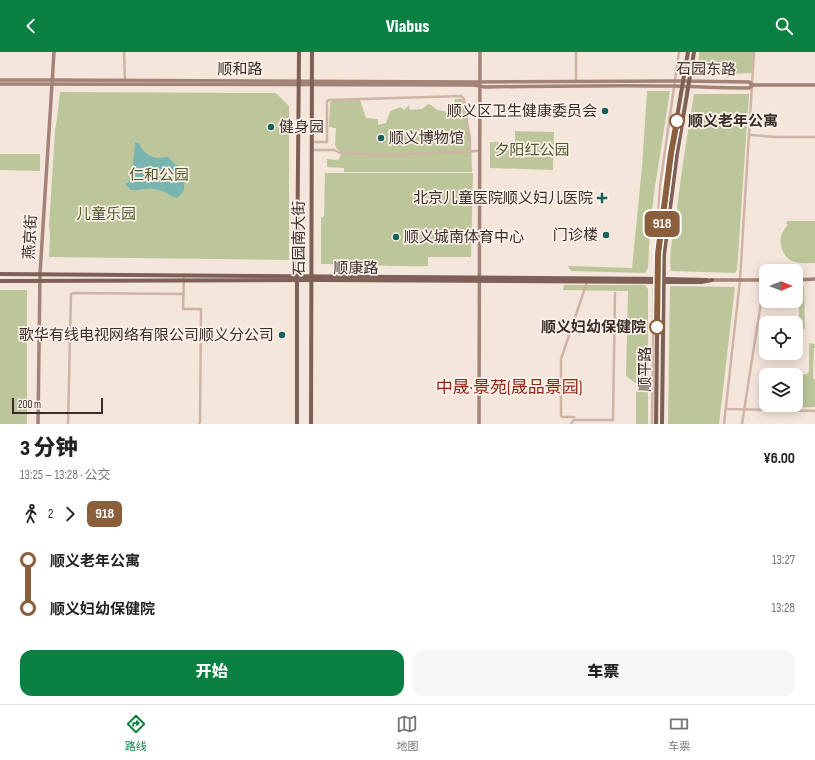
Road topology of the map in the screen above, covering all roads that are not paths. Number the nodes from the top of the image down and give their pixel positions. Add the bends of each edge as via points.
1 (54, 52) edge
2 (124, 52) edge
3 (299, 52) edge
4 (312, 52) edge
5 (480, 52) edge
6 (576, 52) edge
7 (680, 52) edge
8 (688, 52) edge
9 (694, 52) edge
10 (754, 52) edge
11 (0, 80) edge
12 (576, 81) junction
13 (675, 81) junction
14 (683, 81) junction
15 (689, 81) junction
16 (52, 82) junction
17 (125, 82) junction
18 (299, 83) junction
19 (311, 83) junction
20 (0, 84) edge
21 (480, 84) junction
22 (753, 85) junction
23 (815, 85) edge
24 (674, 87) junction
25 (682, 87) junction
26 (688, 87) junction
27 (749, 135) junction
28 (815, 137) edge
29 (311, 142) junction
30 (470, 145) junction
31 (311, 150) junction
32 (479, 150) junction
33 (469, 152) junction
34 (0, 274) edge
35 (40, 274) junction
36 (184, 275) junction
37 (297, 278) junction
38 (311, 278) junction
39 (815, 279) edge
40 (184, 280) junction
41 (479, 280) junction
42 (656, 280) junction
43 (663, 280) junction
44 (712, 280) joint
45 (740, 280) junction
46 (759, 280) edge
47 (803, 280) edge
48 (0, 281) edge
49 (40, 281) junction
50 (588, 282) junction
51 (615, 293) dead end
52 (184, 294) junction
53 (759, 308) edge
54 (726, 410) junction
55 (744, 410) junction
56 (815, 411) edge
57 (574, 417) dead end
58 (38, 424) edge
59 (68, 424) edge
60 (199, 424) edge
61 (297, 424) edge
62 (311, 424) edge
63 (479, 424) edge
64 (571, 424) edge
65 (652, 424) edge
66 (656, 424) edge
67 (662, 424) edge
68 (724, 424) edge
69 (742, 424) edge

1 - 16 main road, 燕京街
2 - 17 street
3 - 18 main road, 石园南大街
4 - 19 main road, 石园南大街
5 - 21 main road
6 - 12 street
7 - 13 street
8 - 14 main road, 顺平路
9 - 15 main road, 顺平路
10 - 22 street
11 - 16 main road, 顺和路
12 - 13 main road, 石园东路
12 - 21 main road, 石园东路
13 - 14 main road, 石园东路
13 - 24 street
14 - 15 main road, 石园东路
14 - 25 main road, 顺平路
15 - 22 main road, 石园东路 via 749,82
15 - 26 main road, 顺平路
16 - 17 main road, 顺和路
16 - 20 main road, 顺和路
16 - 35 main road, 燕京街
17 - 18 main road, 顺和路
18 - 19 main road, 顺和路
18 - 37 main road, 石园南大街
19 - 21 main road, 顺和路
19 - 29 main road, 石园南大街
21 - 24 main road, 石园东路
21 - 32 main road
22 - 23 main road
22 - 26 main road, 石园东路 via 749,88
22 - 27 street
24 - 25 main road, 石园东路
24 - 42 street via 660,186
25 - 26 main road, 石园东路
25 - 42 main road, 顺平路 via 662,218
26 - 43 main road, 顺平路 via 668,218
27 - 28 street
27 - 45 street
29 - 30 street via 327,142 329,100 461,96 464,99
29 - 31 main road, 石园南大街
30 - 32 street via 472,149
30 - 33 street
31 - 33 street via 381,155
31 - 38 main road, 石园南大街
32 - 33 street
32 - 41 main road
34 - 35 main road, 顺康路
35 - 36 main road, 顺康路
35 - 49 main road, 燕京街
36 - 37 main road, 顺康路
36 - 40 street
37 - 38 main road, 顺康路
37 - 40 main road, 顺康路
37 - 61 main road, 石园南大街
38 - 41 main road, 顺康路
38 - 62 main road, 石园南大街
39 - 47 main road
40 - 49 main road, 顺康路
40 - 52 street
41 - 42 main road, 顺康路
41 - 50 main road, 顺康路
41 - 63 main road
42 - 43 main road, 顺康路
42 - 50 main road, 顺康路
42 - 65 street
42 - 66 main road, 顺平路
43 - 44 main road, 顺康路
43 - 67 main road, 顺平路
44 - 45 main road, 顺康路
45 - 46 main road, 顺康路
45 - 54 street
48 - 49 main road, 顺康路
49 - 58 main road, 燕京街
50 - 57 street via 561,359 561,416
51 - 64 street via 613,420 574,420
52 - 59 street via 71,294
52 - 60 street via 184,309 201,309
53 - 55 street
54 - 55 street
54 - 68 street
55 - 56 street
55 - 69 street

